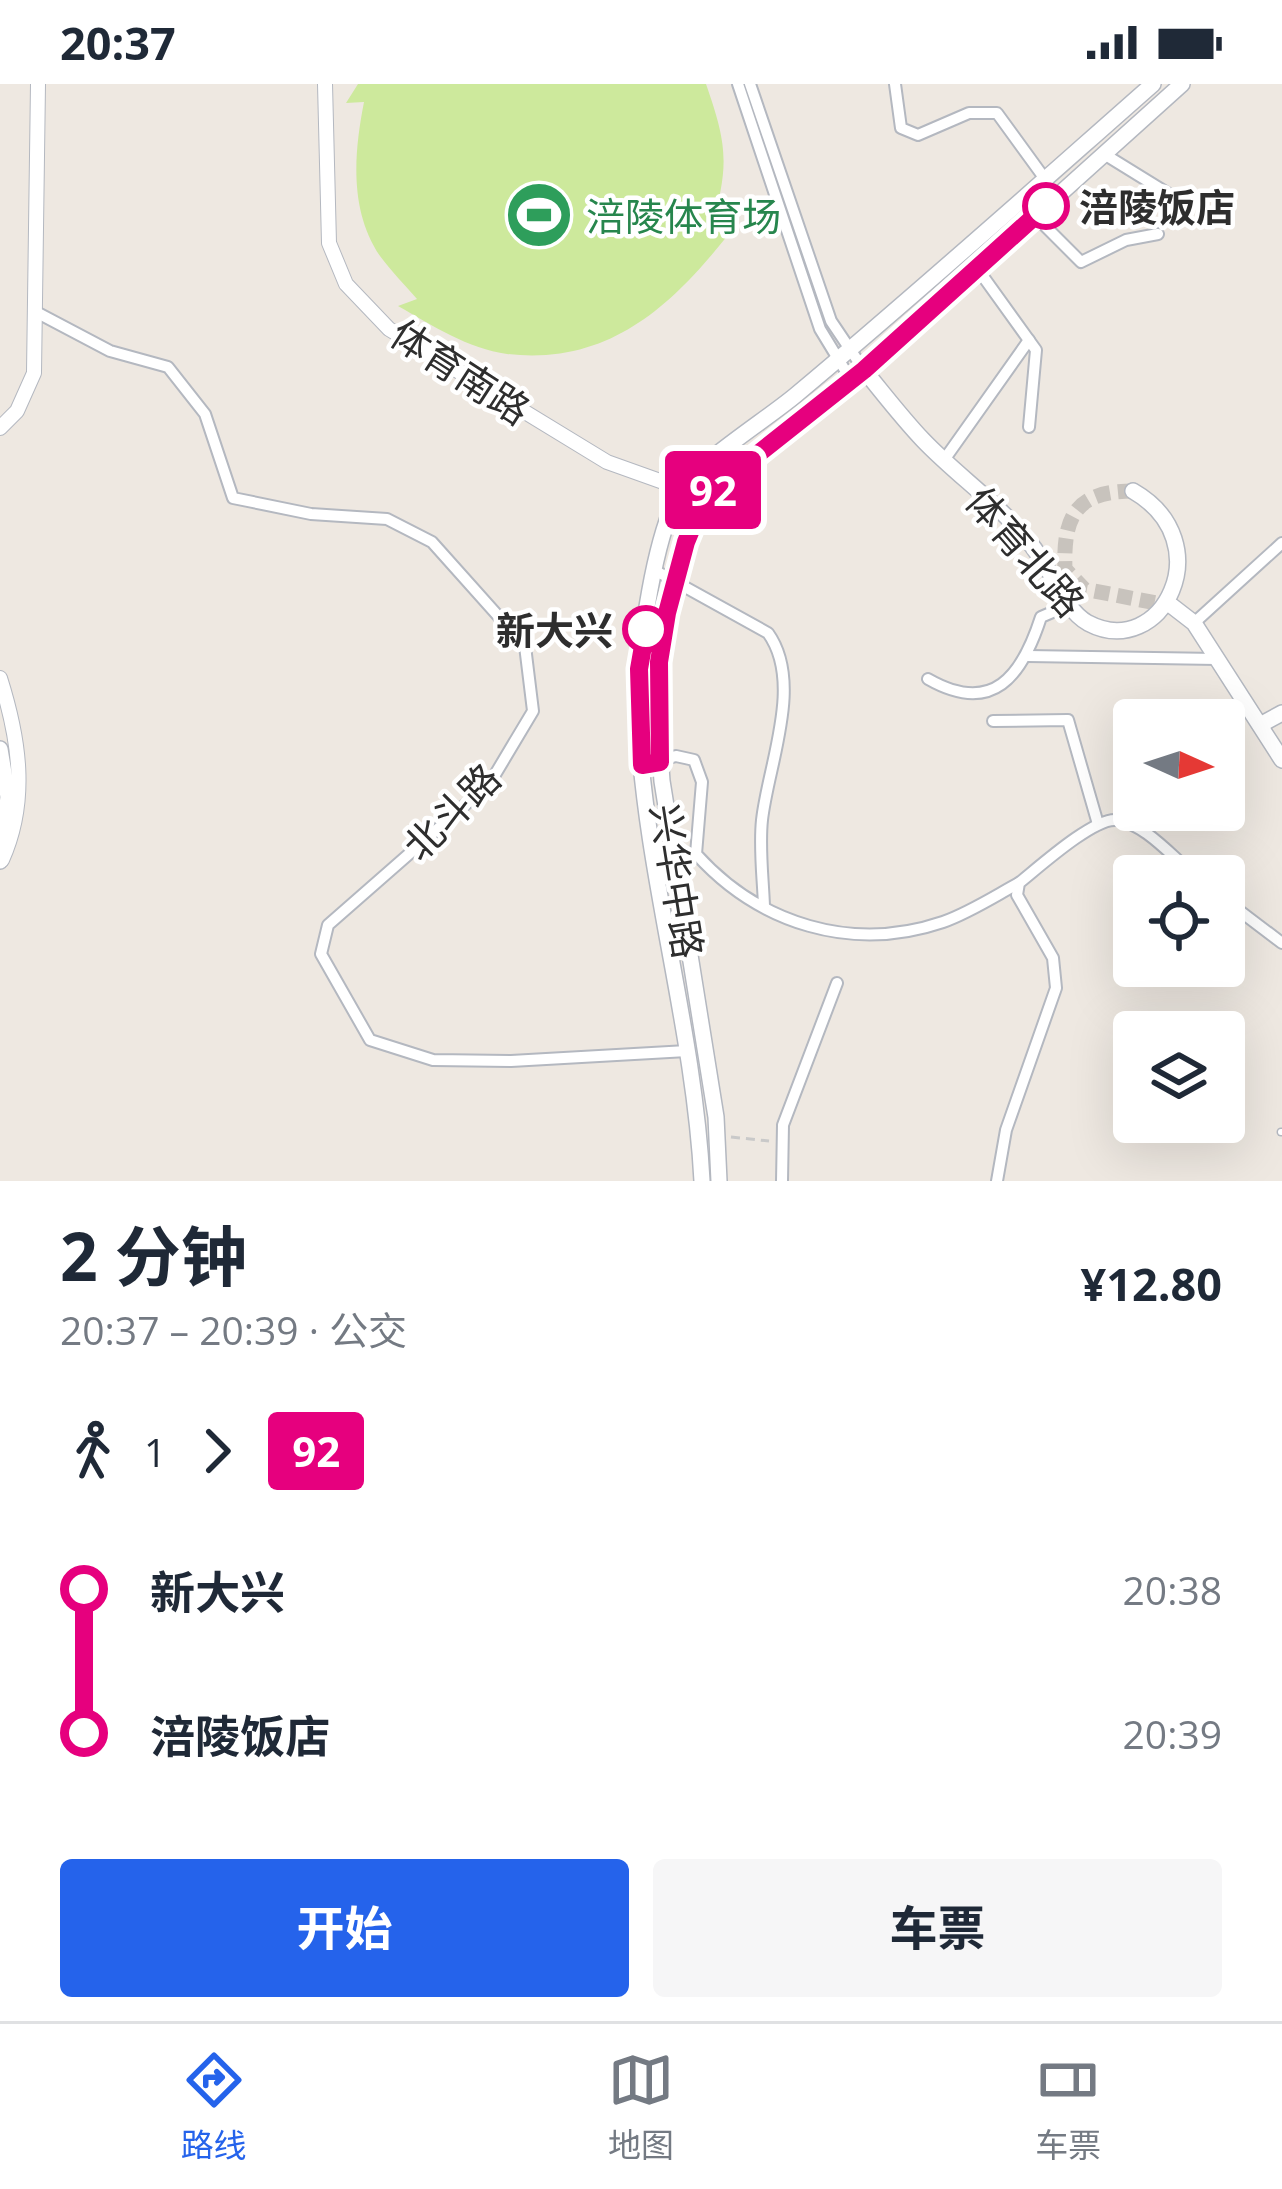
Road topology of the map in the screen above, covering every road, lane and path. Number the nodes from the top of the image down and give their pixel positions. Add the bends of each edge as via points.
1 (38, 84) edge
2 (325, 84) edge
3 (738, 84) edge
4 (750, 84) edge
5 (895, 84) edge
6 (1153, 84) edge
7 (1182, 84) edge
8 (1104, 154) junction
9 (1045, 178) junction
10 (1185, 205) dead end
11 (1035, 216) junction
12 (1158, 234) dead end
13 (976, 268) junction
14 (36, 312) junction
15 (1029, 340) junction
16 (843, 356) junction
17 (857, 375) junction
18 (0, 428) edge
19 (1029, 428) dead end
20 (944, 460) junction
21 (681, 488) junction
22 (1133, 491) dead end
23 (705, 496) junction
24 (1282, 543) edge
25 (656, 571) junction
26 (675, 581) junction
27 (1069, 605) junction
28 (1172, 606) tunnel mouth
29 (1194, 623) junction
30 (1028, 656) junction
31 (1217, 659) junction
32 (0, 677) edge
33 (928, 679) dead end
34 (1282, 713) edge
35 (993, 721) dead end
36 (1260, 725) junction
37 (0, 749) edge
38 (1282, 760) edge
39 (660, 762) junction
40 (642, 765) junction
41 (1098, 824) junction
42 (1170, 855) edge
43 (0, 863) edge
44 (1019, 883) junction
45 (764, 907) junction
46 (1245, 915) edge
47 (1282, 943) edge
48 (837, 983) dead end
49 (687, 1051) junction
50 (716, 1136) junction
51 (782, 1143) junction
52 (702, 1181) edge
53 (719, 1181) edge
54 (782, 1181) edge
55 (997, 1181) edge

1 - 14 street
2 - 21 street, 体育南路 via 329,243 346,284 389,328 607,463
3 - 16 street via 820,329
4 - 16 street
5 - 9 street via 901,128 918,135 969,113 998,112
6 - 9 main road
7 - 8 main road
8 - 10 street
8 - 11 main road
9 - 16 main road
11 - 12 street via 1081,262
11 - 13 main road
13 - 15 street
13 - 17 main road
14 - 18 street via 34,373
14 - 49 street, 北斗路 via 110,351 168,368 206,414 233,498 387,519 432,542 525,646 533,711 490,783 328,925 321,953 370,1040 433,1060
15 - 19 street via 1036,350
15 - 20 street
16 - 17 street
16 - 21 main road
17 - 20 main road, 体育北路
17 - 23 main road
20 - 27 main road, 体育北路 via 1038,553
21 - 23 street, 体育南路
21 - 25 main road
22 - 27 main road, 体育北路 via 1173,529 1175,584 1154,616 1128,628 1093,626
23 - 26 main road, 兴华中路
24 - 29 street
25 - 26 street
25 - 40 main road via 639,669
26 - 39 main road, 兴华中路 via 659,662
26 - 45 street via 777,646 783,715 762,822
27 - 30 street via 1041,617
28 - 29 main road
29 - 31 main road
30 - 31 street
30 - 33 street via 1006,681 971,694
31 - 36 main road
32 - 43 street via 20,796
34 - 36 main road
35 - 41 street via 1068,720
36 - 38 main road
37 - 43 main road via 8,797
39 - 40 street
39 - 45 street via 694,760 702,782 696,854
39 - 50 main road, 兴华中路
40 - 49 main road
41 - 42 street via 1115,820 1138,829
41 - 44 street
44 - 45 street via 944,922 875,935 825,933
44 - 55 street via 1053,958 1056,988 1006,1130
46 - 47 street
48 - 51 street
49 - 52 main road
50 - 51 path
50 - 53 main road, 兴华中路
51 - 54 street

